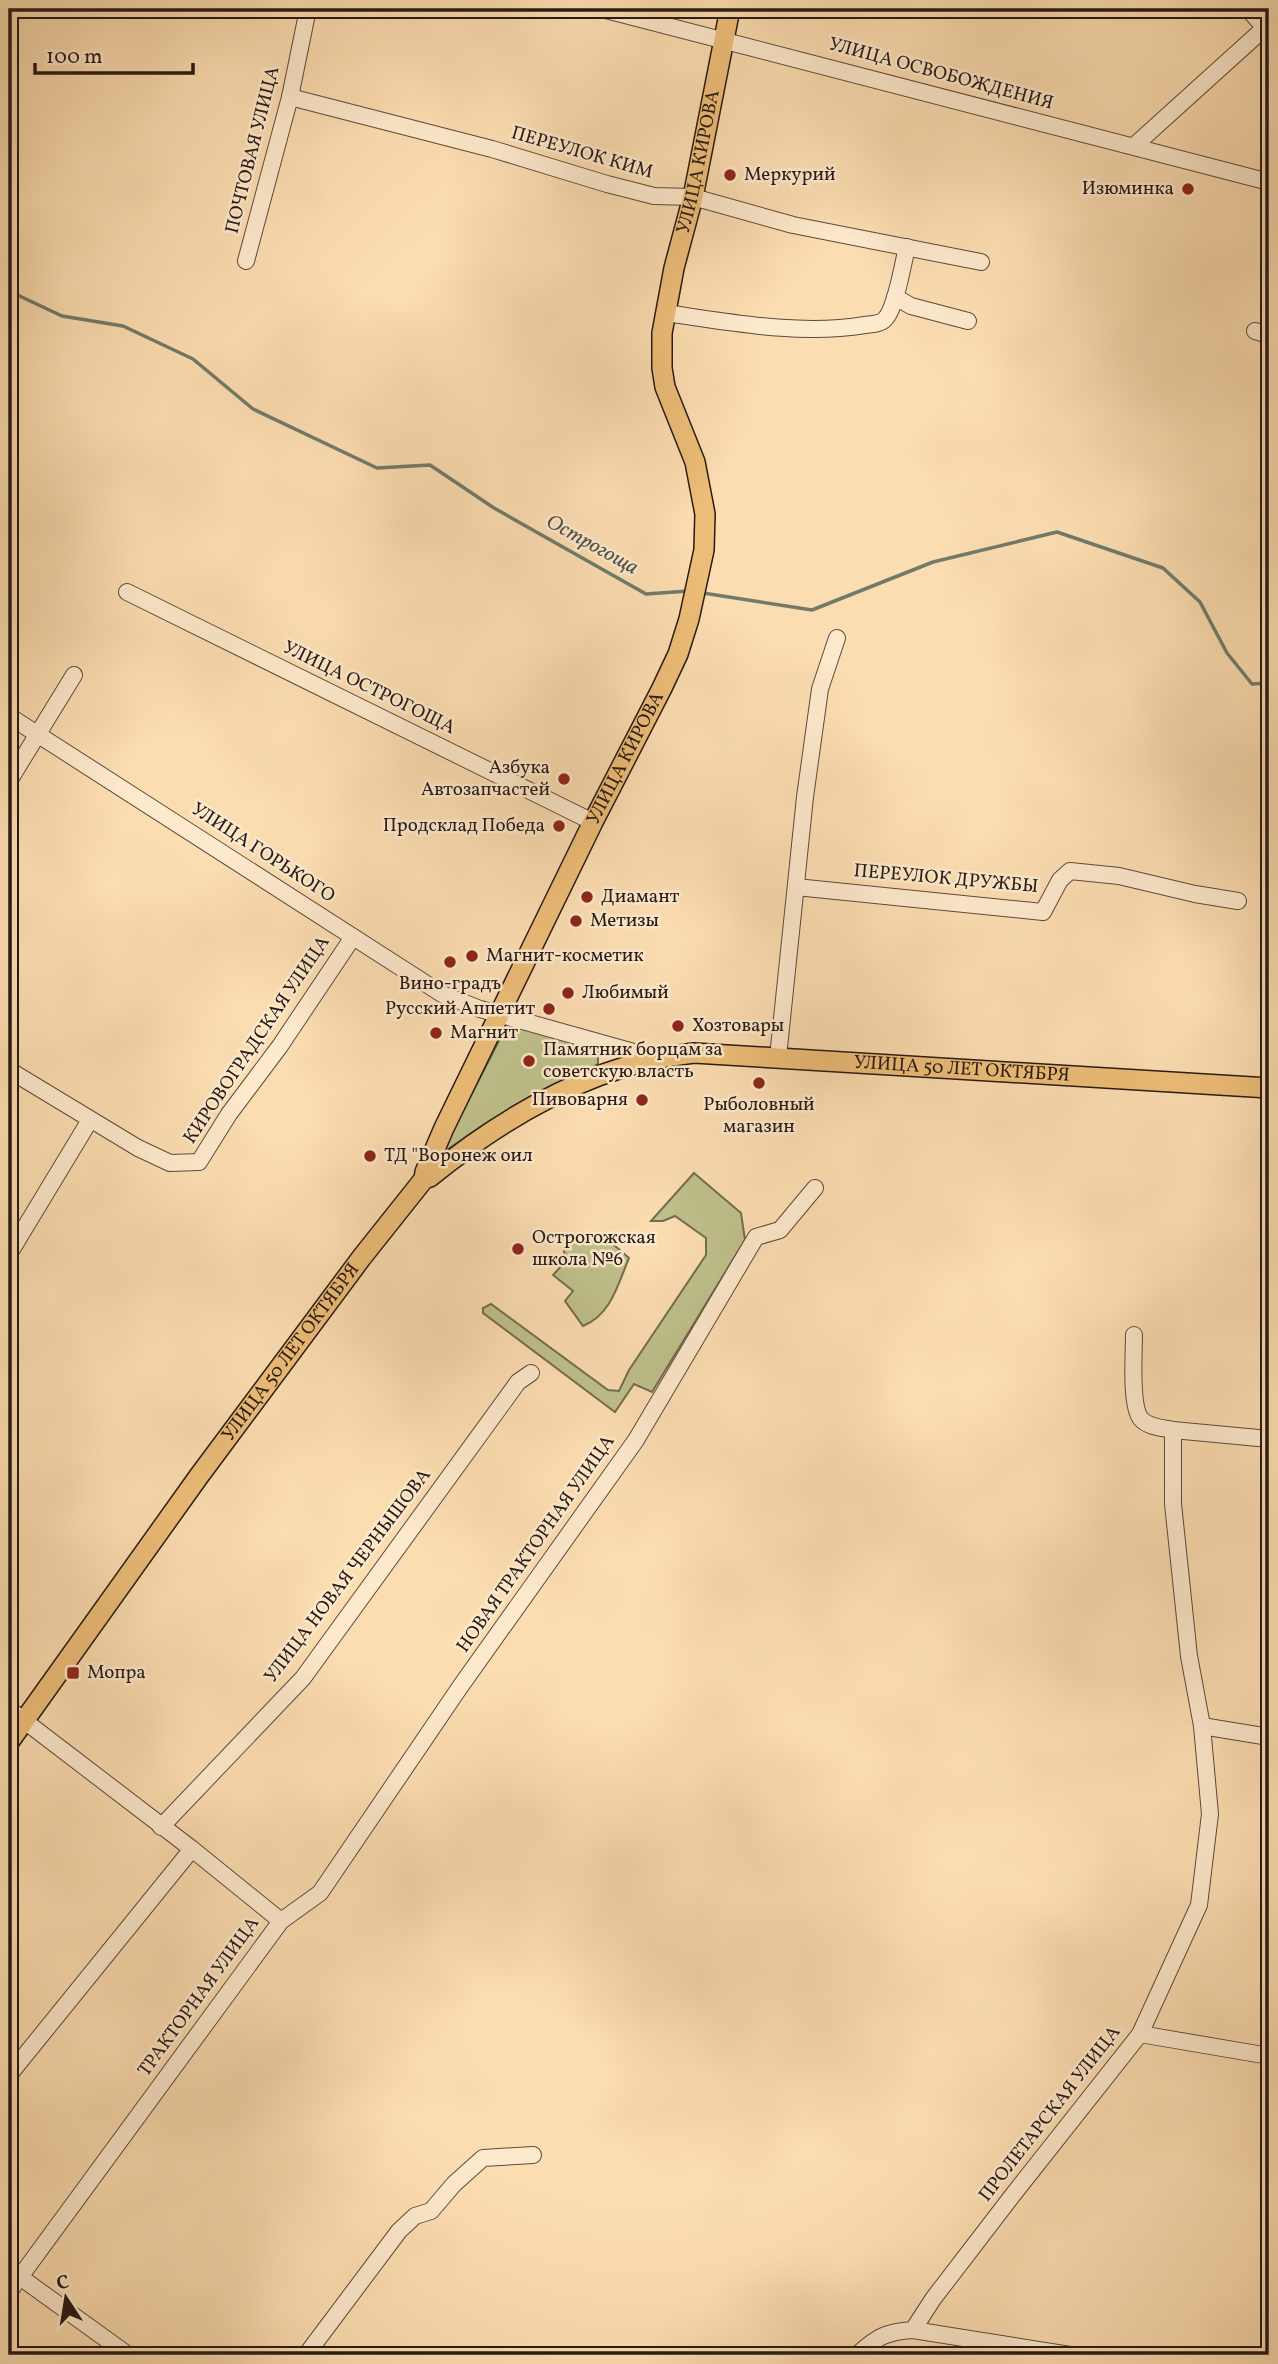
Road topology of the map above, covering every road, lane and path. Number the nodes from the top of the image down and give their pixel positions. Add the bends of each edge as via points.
1 (308, 9) edge
2 (602, 9) edge
3 (730, 9) edge
4 (1248, 9) edge
5 (1267, 26) edge
6 (723, 39) junction
7 (289, 97) junction
8 (1134, 146) junction
9 (1269, 182) edge
10 (693, 197) junction
11 (907, 247) junction
12 (246, 261) dead end
13 (981, 262) dead end
14 (895, 297) junction
15 (665, 313) junction
16 (968, 321) dead end
17 (127, 592) dead end
18 (837, 638) dead end
19 (74, 675) dead end
20 (9, 716) edge
21 (37, 733) junction
22 (9, 781) edge
23 (593, 821) junction
24 (796, 887) junction
25 (1238, 901) dead end
26 (353, 937) junction
27 (500, 1013) junction
28 (778, 1057) junction
29 (655, 1058) junction
30 (10, 1074) edge
31 (1269, 1088) edge
32 (90, 1120) junction
33 (424, 1180) junction
34 (815, 1188) dead end
35 (9, 1254) edge
36 (1134, 1335) dead end
37 (531, 1373) dead end
38 (1173, 1430) junction
39 (1269, 1439) edge
40 (17, 1715) edge
41 (1202, 1726) junction
42 (1269, 1737) edge
43 (9, 1742) edge
44 (161, 1827) junction
45 (192, 1849) junction
46 (281, 1921) junction
47 (1140, 2034) junction
48 (1269, 2056) edge
49 (9, 2075) edge
50 (533, 2155) dead end
51 (14, 2274) edge
52 (9, 2292) edge
53 (912, 2330) junction
54 (128, 2355) edge
55 (306, 2355) edge
56 (857, 2355) edge
57 (1070, 2355) edge

1 - 7 street, ПОЧТОВАЯ УЛИЦА
2 - 6 street, УЛИЦА ОСВОБОЖДЕНИЯ
3 - 6 main road, УЛИЦА КИРОВА
4 - 5 street
5 - 8 street
6 - 8 street, УЛИЦА ОСВОБОЖДЕНИЯ
6 - 10 main road, УЛИЦА КИРОВА
7 - 10 street, ПЕРЕУЛОК КИМ via 654,196
7 - 12 street, ПОЧТОВАЯ УЛИЦА
8 - 9 street, УЛИЦА ОСВОБОЖДЕНИЯ
10 - 11 street, ПЕРЕУЛОК КИМ via 793,225
10 - 15 main road, УЛИЦА КИРОВА
11 - 13 street, ПЕРЕУЛОК КИМ
11 - 14 street
14 - 15 street via 879,323 840,329 779,328
14 - 16 street via 911,306
15 - 23 main road, УЛИЦА КИРОВА via 661,351 666,387 703,496 701,567 678,654
17 - 23 street, УЛИЦА ОСТРОГОЩА
18 - 24 street via 820,689
19 - 21 street
20 - 21 street, УЛИЦА ГОРЬКОГО
21 - 22 street
21 - 26 street, УЛИЦА ГОРЬКОГО
23 - 27 main road, УЛИЦА КИРОВА
24 - 25 street, ПЕРЕУЛОК ДРУЖБЫ via 1044,912 1060,880 1070,871 1119,876
24 - 28 street
26 - 27 street, УЛИЦА ГОРЬКОГО via 442,994
26 - 32 street, КИРОВОГРАДСКАЯ УЛИЦА via 199,1162 170,1163
27 - 29 street, УЛИЦА 50 ЛЕТ ОКТЯБРЯ
27 - 33 main road, УЛИЦА КИРОВА
28 - 29 main road, УЛИЦА 50 ЛЕТ ОКТЯБРЯ via 694,1053
28 - 31 main road, УЛИЦА 50 ЛЕТ ОКТЯБРЯ
29 - 33 main road, УЛИЦА 50 ЛЕТ ОКТЯБРЯ via 599,1075 551,1097 495,1128
30 - 32 street, КИРОВОГРАДСКАЯ УЛИЦА
32 - 35 street
33 - 40 main road, УЛИЦА 50 ЛЕТ ОКТЯБРЯ
34 - 46 street, НОВАЯ ТРАКТОРНАЯ УЛИЦА via 780,1230 756,1237 636,1440 320,1893
36 - 38 street via 1139,1417 1147,1424
37 - 44 street, УЛИЦА НОВАЯ ЧЕРНЫШОВА via 518,1382 303,1678
38 - 39 street
38 - 41 street, ПРОЛЕТАРСКАЯ УЛИЦА via 1173,1504 1189,1656
40 - 43 main road, УЛИЦА 50 ЛЕТ ОКТЯБРЯ
40 - 44 street, ТРАКТОРНАЯ УЛИЦА
41 - 42 street
41 - 47 street, ПРОЛЕТАРСКАЯ УЛИЦА via 1210,1814 1199,1905
44 - 45 street, ТРАКТОРНАЯ УЛИЦА
45 - 46 street, ТРАКТОРНАЯ УЛИЦА
45 - 49 street
46 - 51 street, ТРАКТОРНАЯ УЛИЦА
47 - 48 street
47 - 53 street, ПРОЛЕТАРСКАЯ УЛИЦА
50 - 55 street via 483,2158 431,2211 415,2216
51 - 52 street, ТРАКТОРНАЯ УЛИЦА
51 - 54 street
53 - 56 street via 876,2337
53 - 57 street

